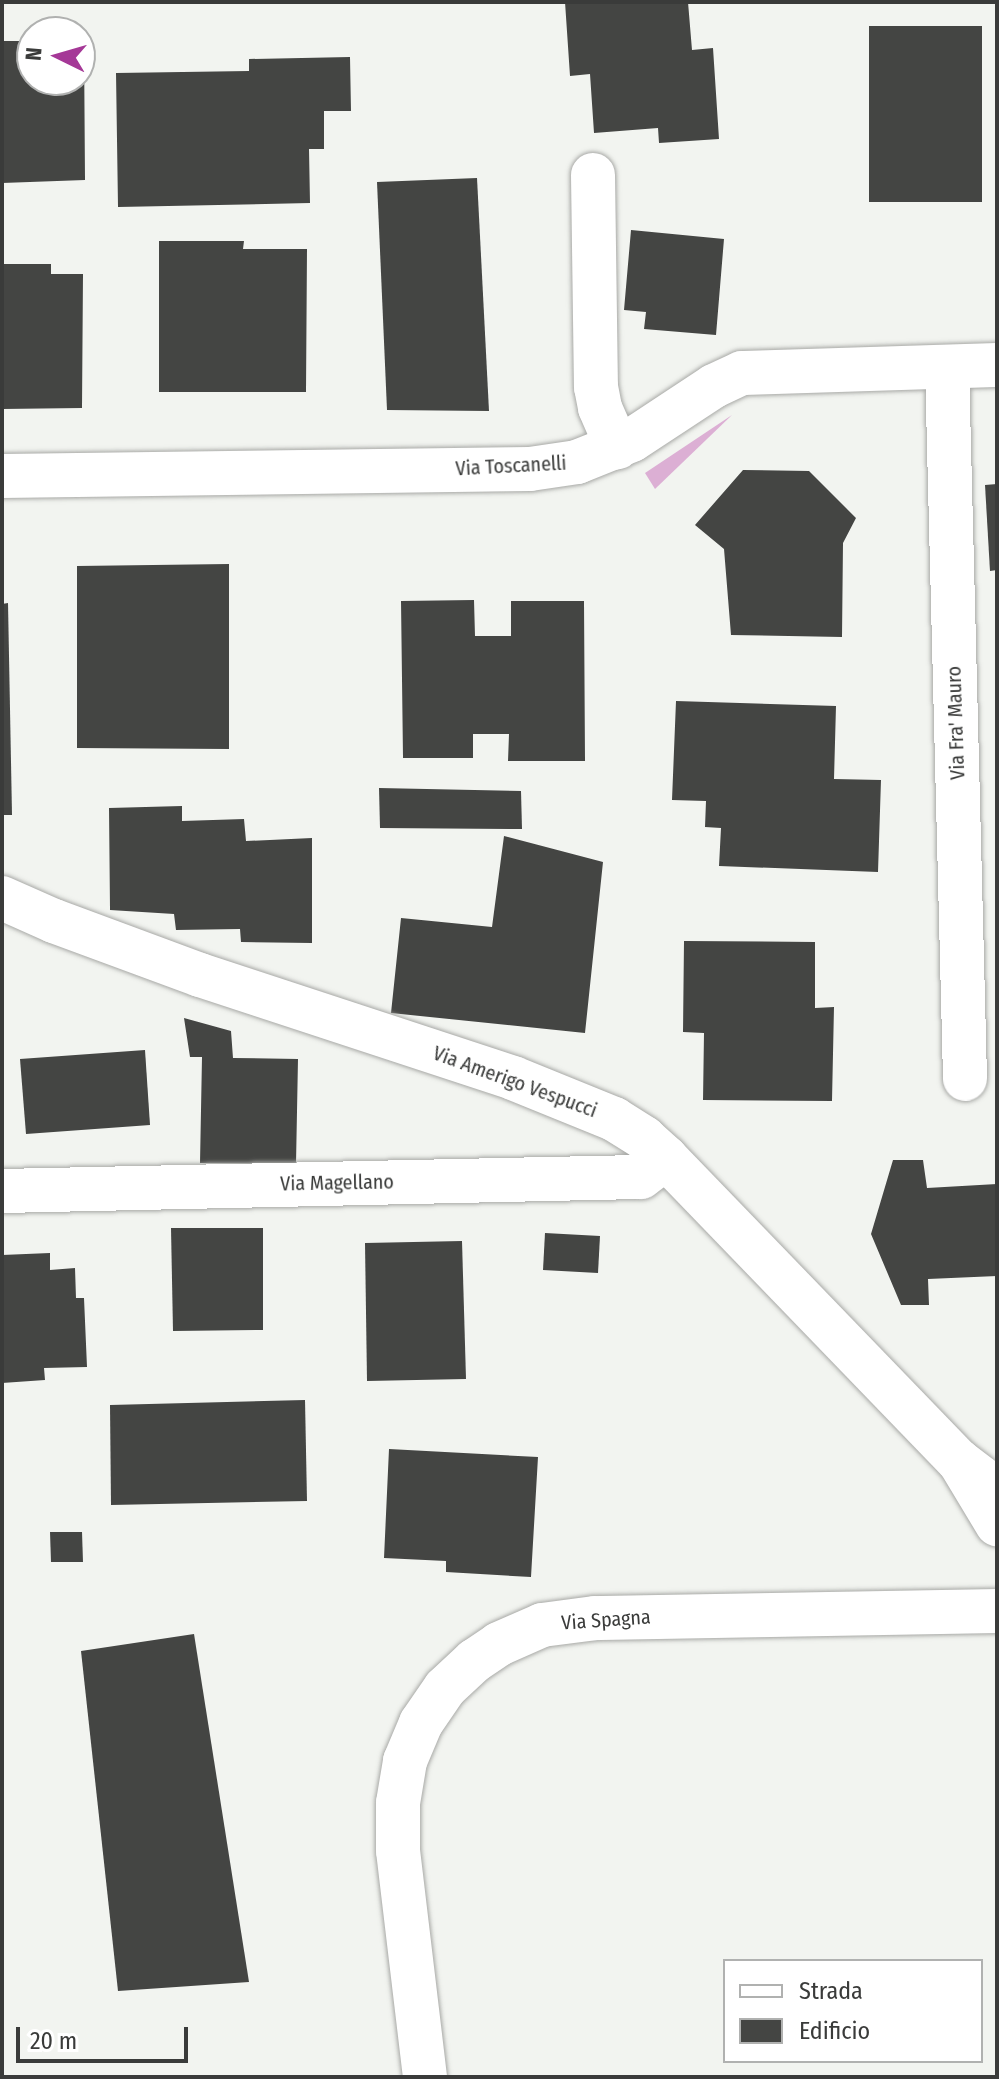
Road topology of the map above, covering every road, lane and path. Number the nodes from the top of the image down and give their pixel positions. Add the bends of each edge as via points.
1 (593, 175) dead end
2 (997, 365) edge
3 (947, 367) junction
4 (617, 447) junction
5 (2, 476) edge
6 (2, 898) edge
7 (965, 1079) dead end
8 (666, 1158) junction
9 (2, 1191) edge
10 (959, 1461) junction
11 (997, 1490) edge
12 (997, 1524) edge
13 (997, 1611) edge
14 (425, 2077) edge

1 - 4 street via 596,387
2 - 3 street, Via Toscanelli
3 - 4 street, Via Toscanelli via 742,373
3 - 7 street, Via Fra' Mauro
4 - 5 street, Via Toscanelli via 577,462 530,469
6 - 8 street, Via Amerigo Vespucci via 200,975 576,1101 644,1138
8 - 9 street, Via Magellano via 641,1177
8 - 10 street, Via Amerigo Vespucci
10 - 11 street
10 - 12 street
13 - 14 street, Via Spagna via 595,1618 542,1625 474,1661 445,1688 421,1723 405,1761 398,1803 398,1851

